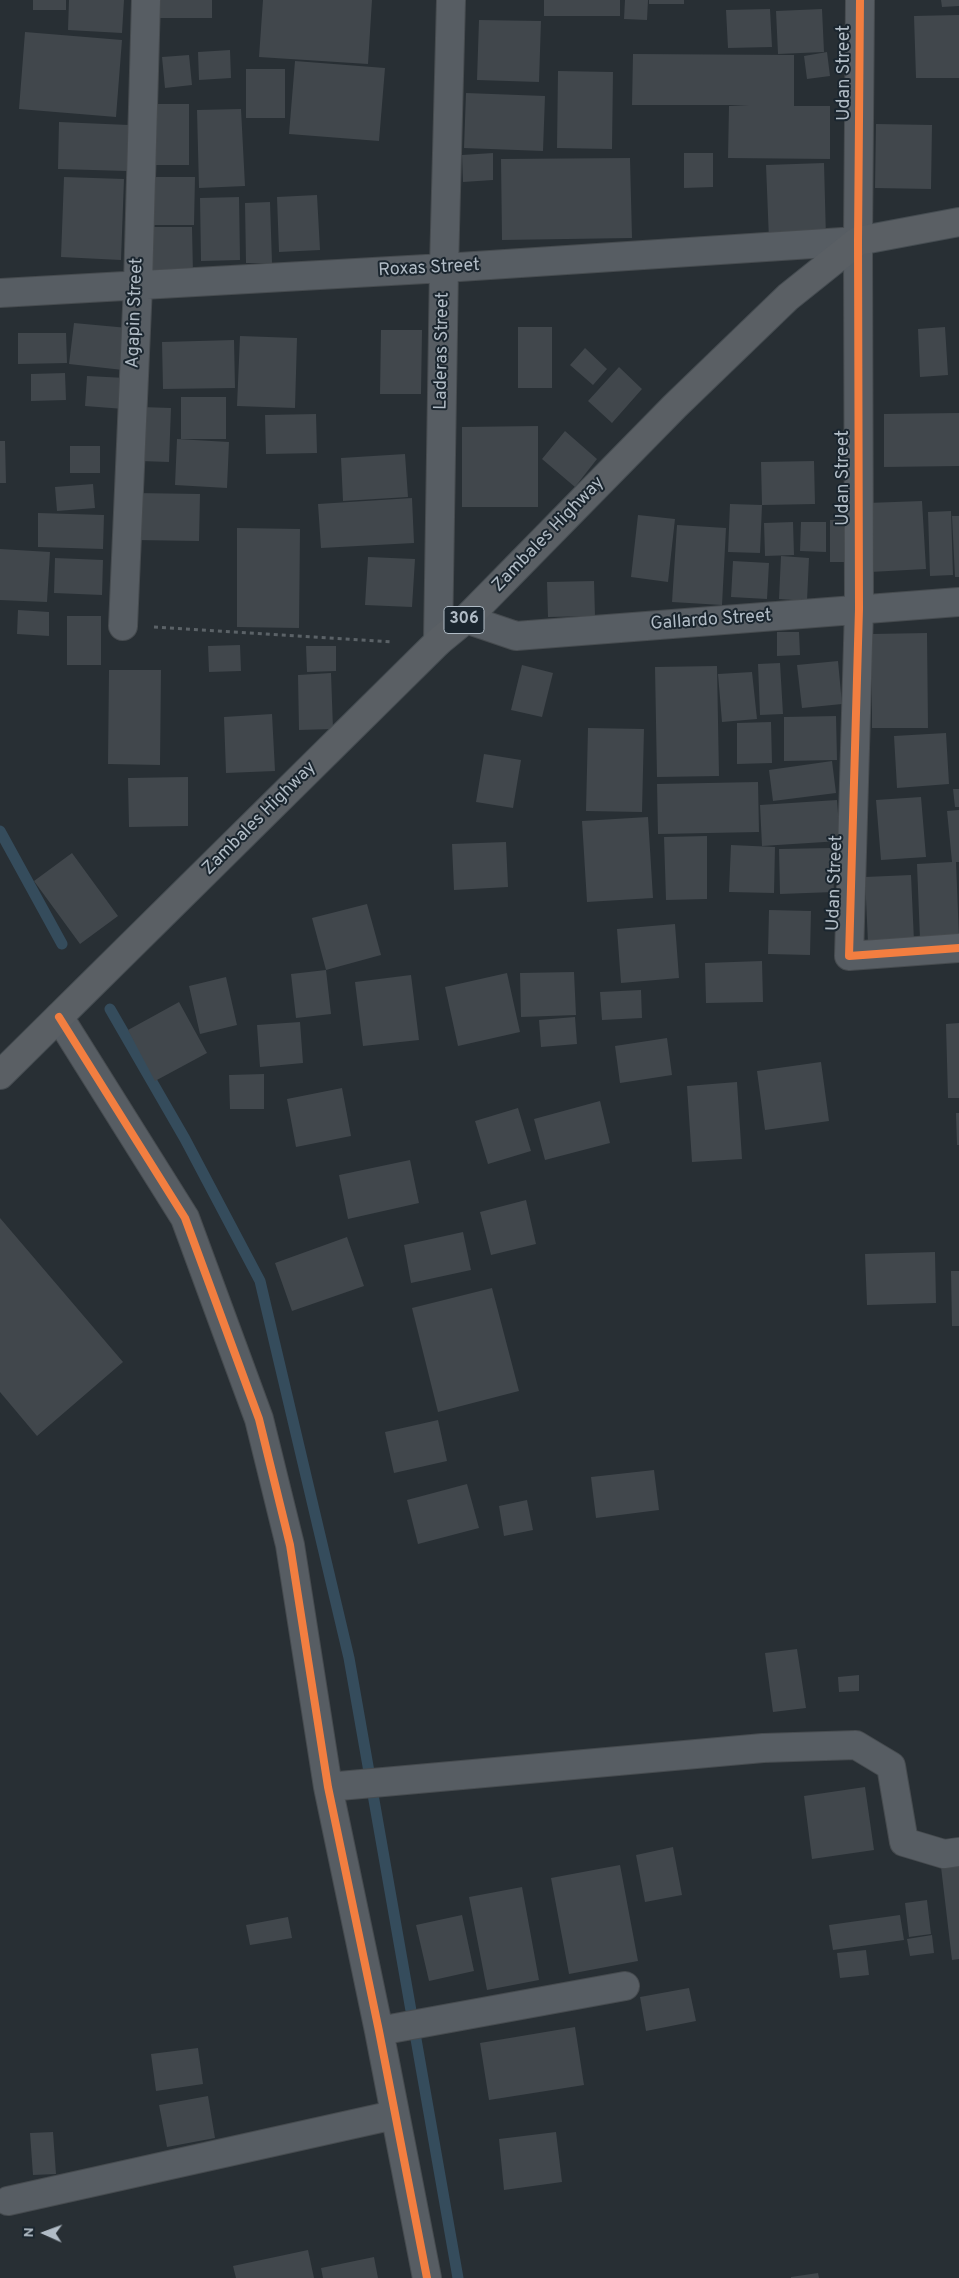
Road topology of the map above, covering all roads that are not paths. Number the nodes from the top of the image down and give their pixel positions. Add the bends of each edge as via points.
1 (146, 0) edge
2 (451, 0) edge
3 (860, 0) edge
4 (959, 222) edge
5 (858, 241) junction
6 (444, 268) junction
7 (138, 285) junction
8 (0, 293) edge
9 (959, 602) edge
10 (860, 610) junction
11 (466, 619) junction
12 (123, 626) road end
13 (436, 645) junction
14 (959, 948) edge
15 (59, 1017) junction
16 (0, 1074) edge
17 (337, 1786) junction
18 (959, 1852) edge
19 (625, 1986) dead end
20 (389, 2029) junction
21 (394, 2115) junction
22 (8, 2201) dead end
23 (426, 2278) edge

1 - 7 street, Agapin Street
2 - 6 street, Laderas Street
3 - 5 street, Udan Street
4 - 5 main road, Zambales Highway / 306
5 - 6 street, Roxas Street
5 - 10 street, Udan Street
5 - 11 main road, Zambales Highway / 306 via 788,297 675,406
6 - 7 street, Roxas Street
6 - 13 street, Laderas Street
7 - 8 street, Roxas Street
7 - 12 street, Agapin Street
9 - 10 street, Gallardo Street
10 - 11 street, Gallardo Street via 516,636
10 - 14 street, Udan Street via 848,956
11 - 13 main road, Zambales Highway / 306
13 - 15 main road, Zambales Highway / 306
15 - 16 main road, Zambales Highway / 306
15 - 17 street via 185,1218 259,1419 290,1545
17 - 18 street via 763,1748 856,1745 891,1766 904,1842 944,1854
17 - 20 street
19 - 20 street
20 - 21 street
21 - 22 street
21 - 23 street

